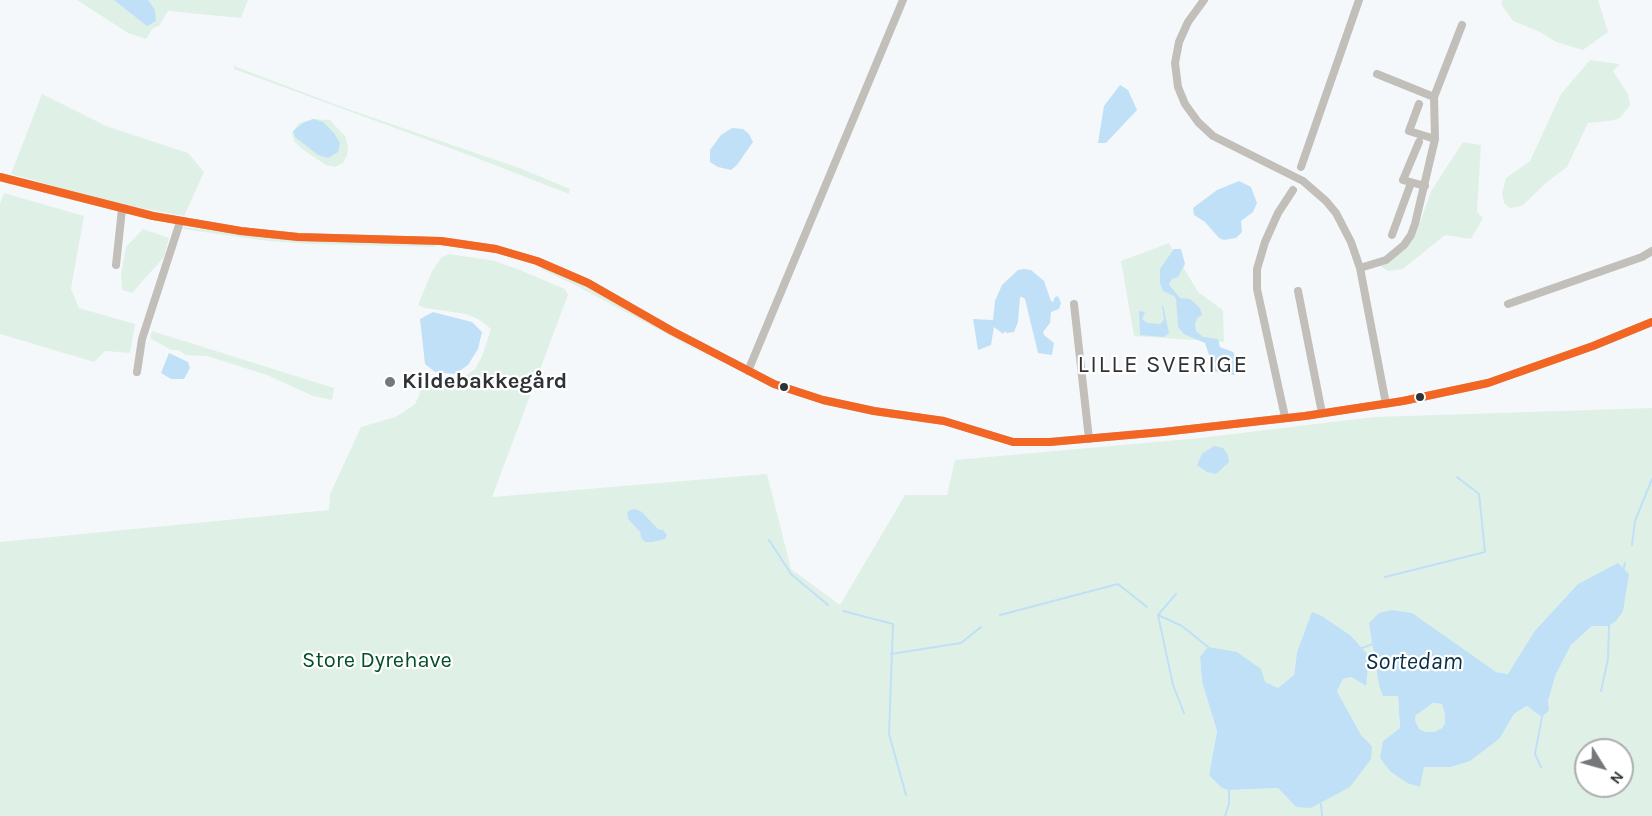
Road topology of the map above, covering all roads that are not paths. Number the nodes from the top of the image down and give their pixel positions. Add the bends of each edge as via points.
1 (903, 0) edge
2 (1204, 0) edge
3 (1359, 0) edge
4 (1462, 25) dead end
5 (1377, 74) dead end
6 (1434, 97) junction
7 (1419, 104) dead end
8 (1435, 139) junction
9 (1419, 142) dead end
10 (1301, 167) dead end
11 (1, 177) edge
12 (1411, 183) junction
13 (1425, 186) junction
14 (1293, 190) dead end
15 (122, 209) junction
16 (180, 222) junction
17 (1392, 235) dead end
18 (1652, 251) edge
19 (116, 265) dead end
20 (1360, 268) junction
21 (1298, 291) dead end
22 (1508, 303) dead end
23 (1074, 304) dead end
24 (1652, 322) edge
25 (748, 371) junction
26 (137, 372) dead end
27 (1386, 404) junction
28 (1322, 412) junction
29 (1285, 417) junction
30 (1089, 439) junction

1 - 25 street
2 - 20 street via 1179,42 1175,63 1185,104 1213,136 1316,190 1344,226
3 - 10 street
4 - 6 street
5 - 6 street
6 - 8 street
7 - 8 street via 1409,131
8 - 13 street
9 - 12 street via 1403,180
11 - 15 street
12 - 13 street
12 - 17 street
13 - 20 street via 1415,224 1404,244 1386,260
14 - 29 street via 1278,213 1257,269 1257,289
15 - 16 street
15 - 19 street
16 - 25 street via 298,237 441,240 496,249 588,283
16 - 26 street via 142,339
18 - 22 street
20 - 27 street
21 - 28 street
23 - 30 street
24 - 27 street via 1488,383
25 - 30 street via 823,400 944,421 1004,440 1030,443
27 - 28 street
28 - 29 street
29 - 30 street

